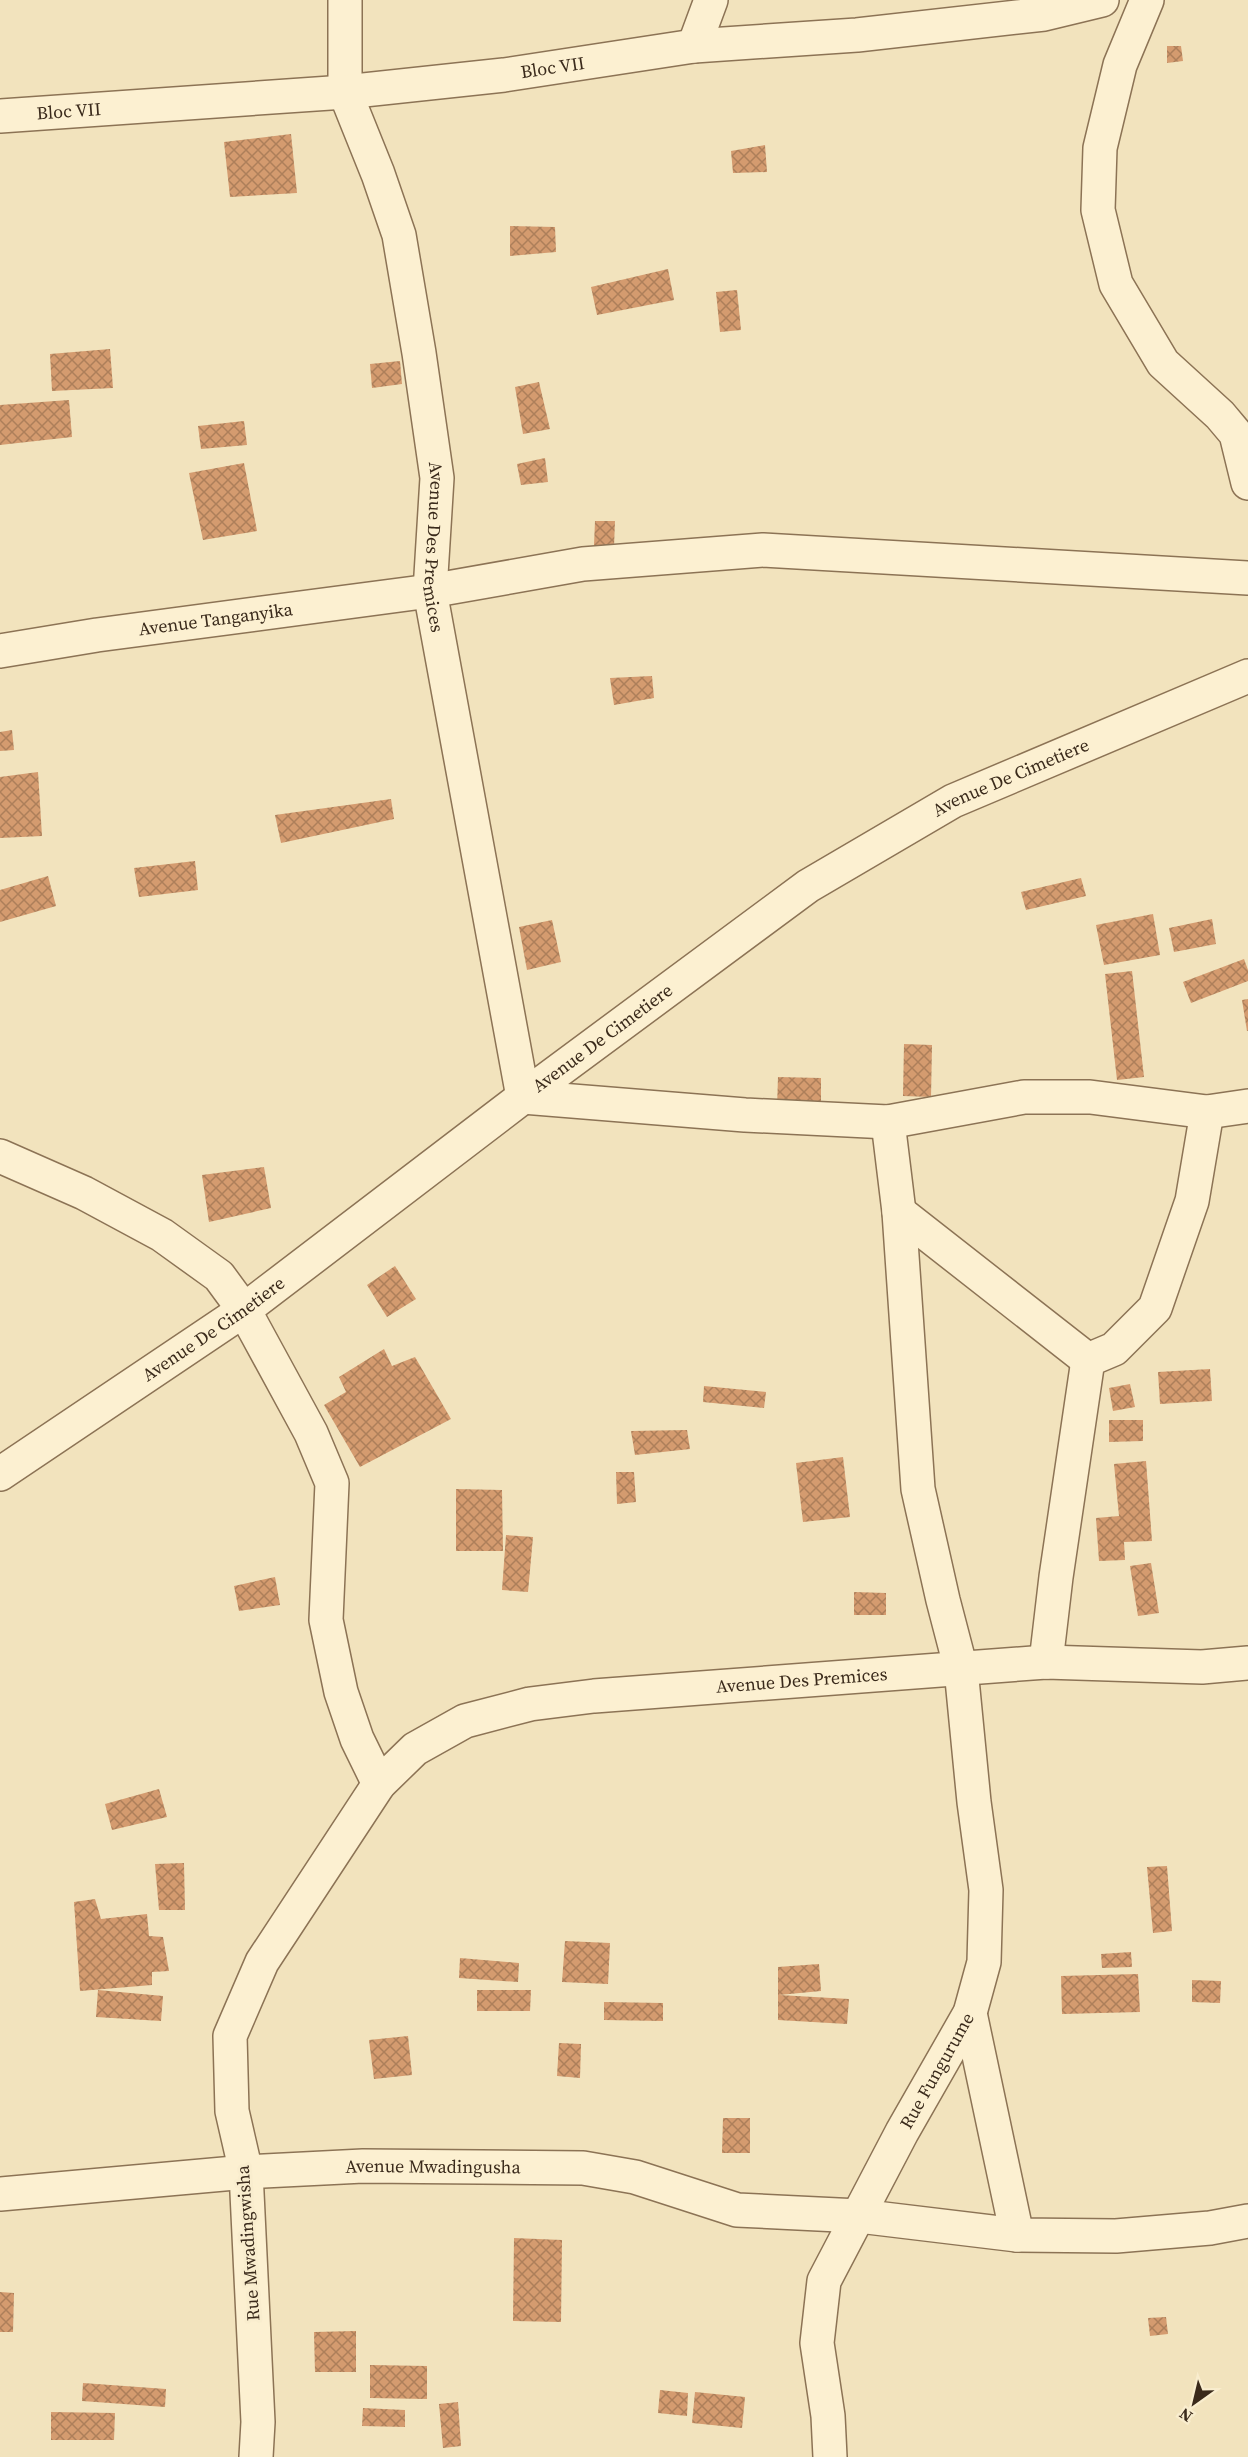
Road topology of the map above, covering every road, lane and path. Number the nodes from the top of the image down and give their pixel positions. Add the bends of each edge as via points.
1 (345, 0) edge
2 (711, 0) edge
3 (1102, 0) edge
4 (1147, 0) edge
5 (694, 46) junction
6 (345, 92) junction
7 (0, 116) edge
8 (1248, 483) edge
9 (1248, 578) edge
10 (430, 591) junction
11 (0, 651) edge
12 (1248, 676) edge
13 (524, 1097) junction
14 (1248, 1106) edge
15 (1208, 1112) junction
16 (888, 1122) junction
17 (0, 1156) edge
18 (898, 1212) junction
19 (244, 1310) junction
20 (1088, 1360) junction
21 (0, 1474) edge
22 (1046, 1662) junction
23 (1248, 1663) edge
24 (962, 1669) junction
25 (379, 1784) junction
26 (970, 2013) junction
27 (246, 2172) junction
28 (0, 2194) edge
29 (859, 2216) junction
30 (1248, 2221) edge
31 (1017, 2235) junction
32 (256, 2457) edge
33 (830, 2457) edge

1 - 6 street, Avenue Des Premices
2 - 5 street
3 - 5 street, Bloc VII via 1013,18 857,35
4 - 8 street via 1120,65 1100,148 1098,210 1116,284 1163,363 1236,434
5 - 6 street, Bloc VII via 504,75
6 - 7 street, Bloc VII
6 - 10 street, Avenue Des Premices via 399,235 437,478
9 - 10 street, Avenue Tanganyika via 763,550 583,564
10 - 11 street, Avenue Tanganyika
10 - 13 street, Avenue Des Premices
12 - 13 street, Avenue De Cimetiere via 953,801 808,886
13 - 16 street
13 - 19 street, Avenue De Cimetiere
14 - 15 street
15 - 16 street via 1090,1097 1024,1096
15 - 20 street via 1192,1201 1155,1308 1114,1348
16 - 18 street, Rue Fungurume
17 - 19 street via 84,1193 162,1235 219,1276
18 - 20 street
18 - 24 street, Rue Fungurume via 918,1489
19 - 21 street, Avenue De Cimetiere
19 - 25 street via 311,1433 333,1483 326,1620 341,1692 357,1739
20 - 22 street
22 - 23 street, Avenue Des Premices via 1202,1667
22 - 24 street, Avenue Des Premices
24 - 25 street, Avenue Des Premices via 530,1704 465,1721 415,1749
24 - 26 street, Rue Fungurume via 986,1890 984,1962
25 - 27 street, Rue Mwadingwisha via 262,1962 230,2036 232,2111
26 - 29 street, Rue Fungurume
26 - 31 street
27 - 28 street, Avenue Mwadingusha
27 - 29 street, Avenue Mwadingusha via 363,2166 583,2168 635,2177 737,2210
27 - 32 street, Rue Mwadingwisha via 258,2422
29 - 31 street, Avenue Mwadingusha
29 - 33 street, Rue Fungurume via 823,2286 817,2343
30 - 31 street, Avenue Mwadingusha via 1116,2236

